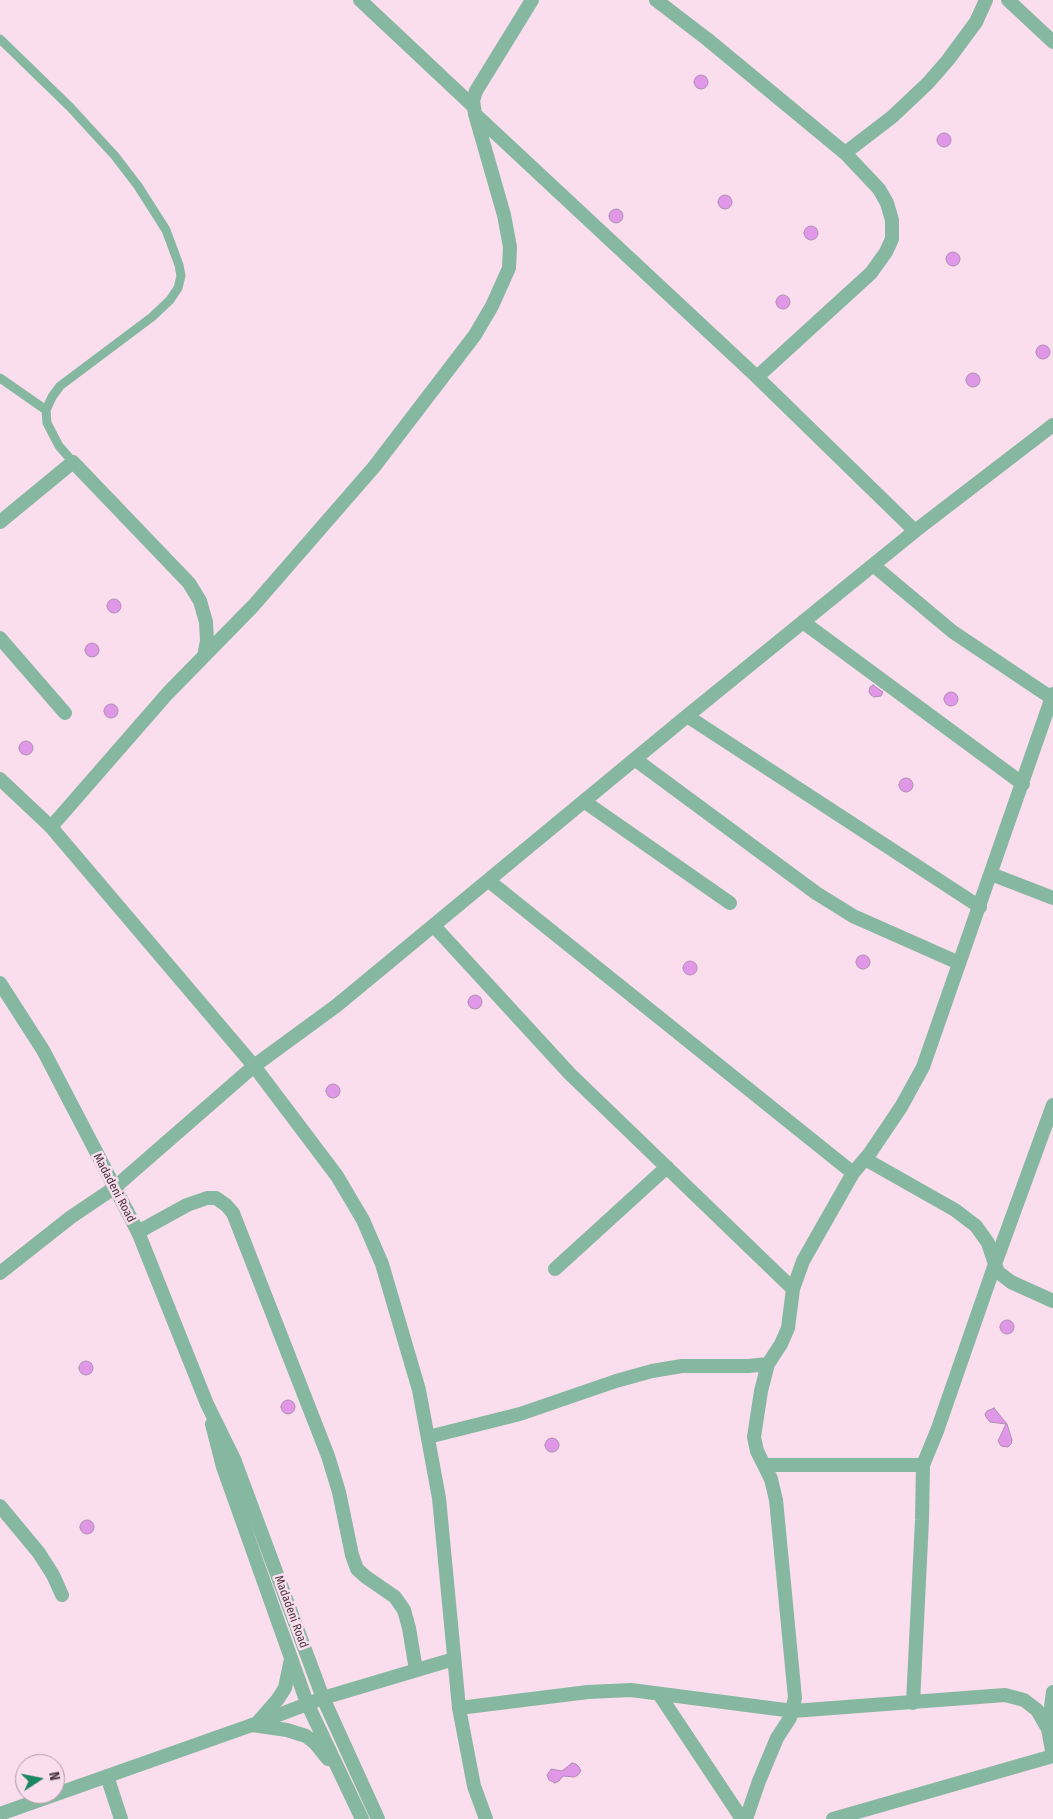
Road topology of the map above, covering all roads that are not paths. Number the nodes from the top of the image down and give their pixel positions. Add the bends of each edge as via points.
1 (360, 0) edge
2 (532, 0) edge
3 (656, 0) edge
4 (986, 0) edge
5 (1008, 0) edge
6 (0, 38) edge
7 (1053, 42) edge
8 (475, 111) junction
9 (845, 153) junction
10 (757, 377) junction
11 (0, 378) edge
12 (46, 410) junction
13 (1053, 424) edge
14 (73, 462) junction
15 (0, 522) edge
16 (914, 531) junction
17 (873, 565) junction
18 (803, 622) junction
19 (0, 638) edge
20 (204, 656) junction
21 (1052, 697) edge
22 (65, 713) dead end
23 (687, 716) junction
24 (636, 760) junction
25 (0, 779) edge
26 (1023, 784) junction
27 (585, 802) junction
28 (50, 827) junction
29 (991, 874) junction
30 (489, 880) junction
31 (1053, 898) edge
32 (730, 903) dead end
33 (980, 907) junction
34 (434, 926) junction
35 (959, 963) junction
36 (0, 983) edge
37 (254, 1066) junction
38 (1053, 1104) edge
39 (865, 1159) junction
40 (667, 1167) junction
41 (853, 1173) junction
42 (114, 1188) junction
43 (138, 1232) junction
44 (994, 1264) junction
45 (555, 1269) dead end
46 (0, 1273) edge
47 (793, 1289) junction
48 (1053, 1301) edge
49 (768, 1364) junction
50 (207, 1404) junction
51 (428, 1437) junction
52 (765, 1465) junction
53 (923, 1465) junction
54 (0, 1506) edge
55 (62, 1595) dead end
56 (291, 1657) junction
57 (454, 1659) junction
58 (416, 1670) junction
59 (1053, 1692) edge
60 (659, 1694) junction
61 (323, 1698) junction
62 (308, 1703) junction
63 (913, 1703) junction
64 (459, 1708) junction
65 (793, 1711) junction
66 (254, 1724) junction
67 (1048, 1729) junction
68 (1053, 1756) edge
69 (340, 1773) junction
70 (107, 1776) junction
71 (0, 1814) edge
72 (121, 1819) edge
73 (362, 1819) edge
74 (378, 1819) edge
75 (486, 1819) edge
76 (744, 1819) edge
77 (833, 1819) edge

1 - 8 street
2 - 8 street via 476,91
3 - 9 street
4 - 9 street via 976,22 928,84
5 - 7 street
6 - 12 lane via 70,107 138,186 171,241 181,276 170,300 60,386
8 - 10 street
8 - 20 street via 510,247 509,268 492,306 475,335 374,467 254,605
9 - 10 street via 888,203 892,239 871,273
10 - 16 street
11 - 12 lane
12 - 14 lane via 50,430
13 - 16 street
14 - 15 street
14 - 20 street via 189,583 200,601 206,622
16 - 17 street
17 - 18 street
17 - 21 street via 953,632
18 - 23 street
18 - 26 street
19 - 22 street
20 - 28 street
21 - 26 street
23 - 24 street
23 - 33 street
24 - 27 street
24 - 35 street via 816,893 853,916
25 - 28 street
26 - 29 street
27 - 30 street
27 - 32 street
28 - 37 street
29 - 31 street
29 - 33 street
30 - 34 street
30 - 41 street
33 - 35 street
34 - 37 street via 336,1006
34 - 40 street via 570,1074
35 - 39 street via 923,1067 901,1107
36 - 42 street, Madadeni Road via 43,1050
37 - 42 street
37 - 51 street via 337,1176 363,1220 382,1264 402,1327
38 - 44 street
39 - 41 street
39 - 44 street via 976,1226 988,1243
40 - 45 street
40 - 47 street
41 - 47 street via 803,1261
42 - 43 street, Madadeni Road
42 - 46 street
43 - 50 street, Madadeni Road
43 - 58 street via 187,1205 207,1198 216,1198 233,1213 328,1456 357,1569 395,1597 404,1610
44 - 48 street via 998,1272 1011,1282
44 - 53 street
47 - 49 street via 788,1328
49 - 51 street via 682,1366 652,1371 520,1414
49 - 52 street via 754,1428 757,1451
50 - 56 street, Madadeni Road via 223,1467
50 - 61 street, Madadeni Road via 234,1459
51 - 57 street via 439,1498
52 - 53 street
52 - 65 street via 776,1500
53 - 63 street
54 - 55 street via 39,1553
56 - 62 street, Madadeni Road
56 - 66 street via 285,1688
57 - 58 street
57 - 64 street
58 - 61 street
59 - 67 street
60 - 64 street via 631,1690 588,1692
60 - 65 street
60 - 76 street
61 - 62 street
61 - 74 street, Madadeni Road
62 - 66 street
62 - 69 street, Madadeni Road
63 - 65 street
63 - 67 street via 1006,1695 1024,1700 1037,1710
64 - 75 street via 474,1786
65 - 76 street via 777,1738
66 - 69 street via 306,1736
66 - 70 street
67 - 68 street
68 - 77 street
69 - 73 street, Madadeni Road
70 - 71 street
70 - 72 street

